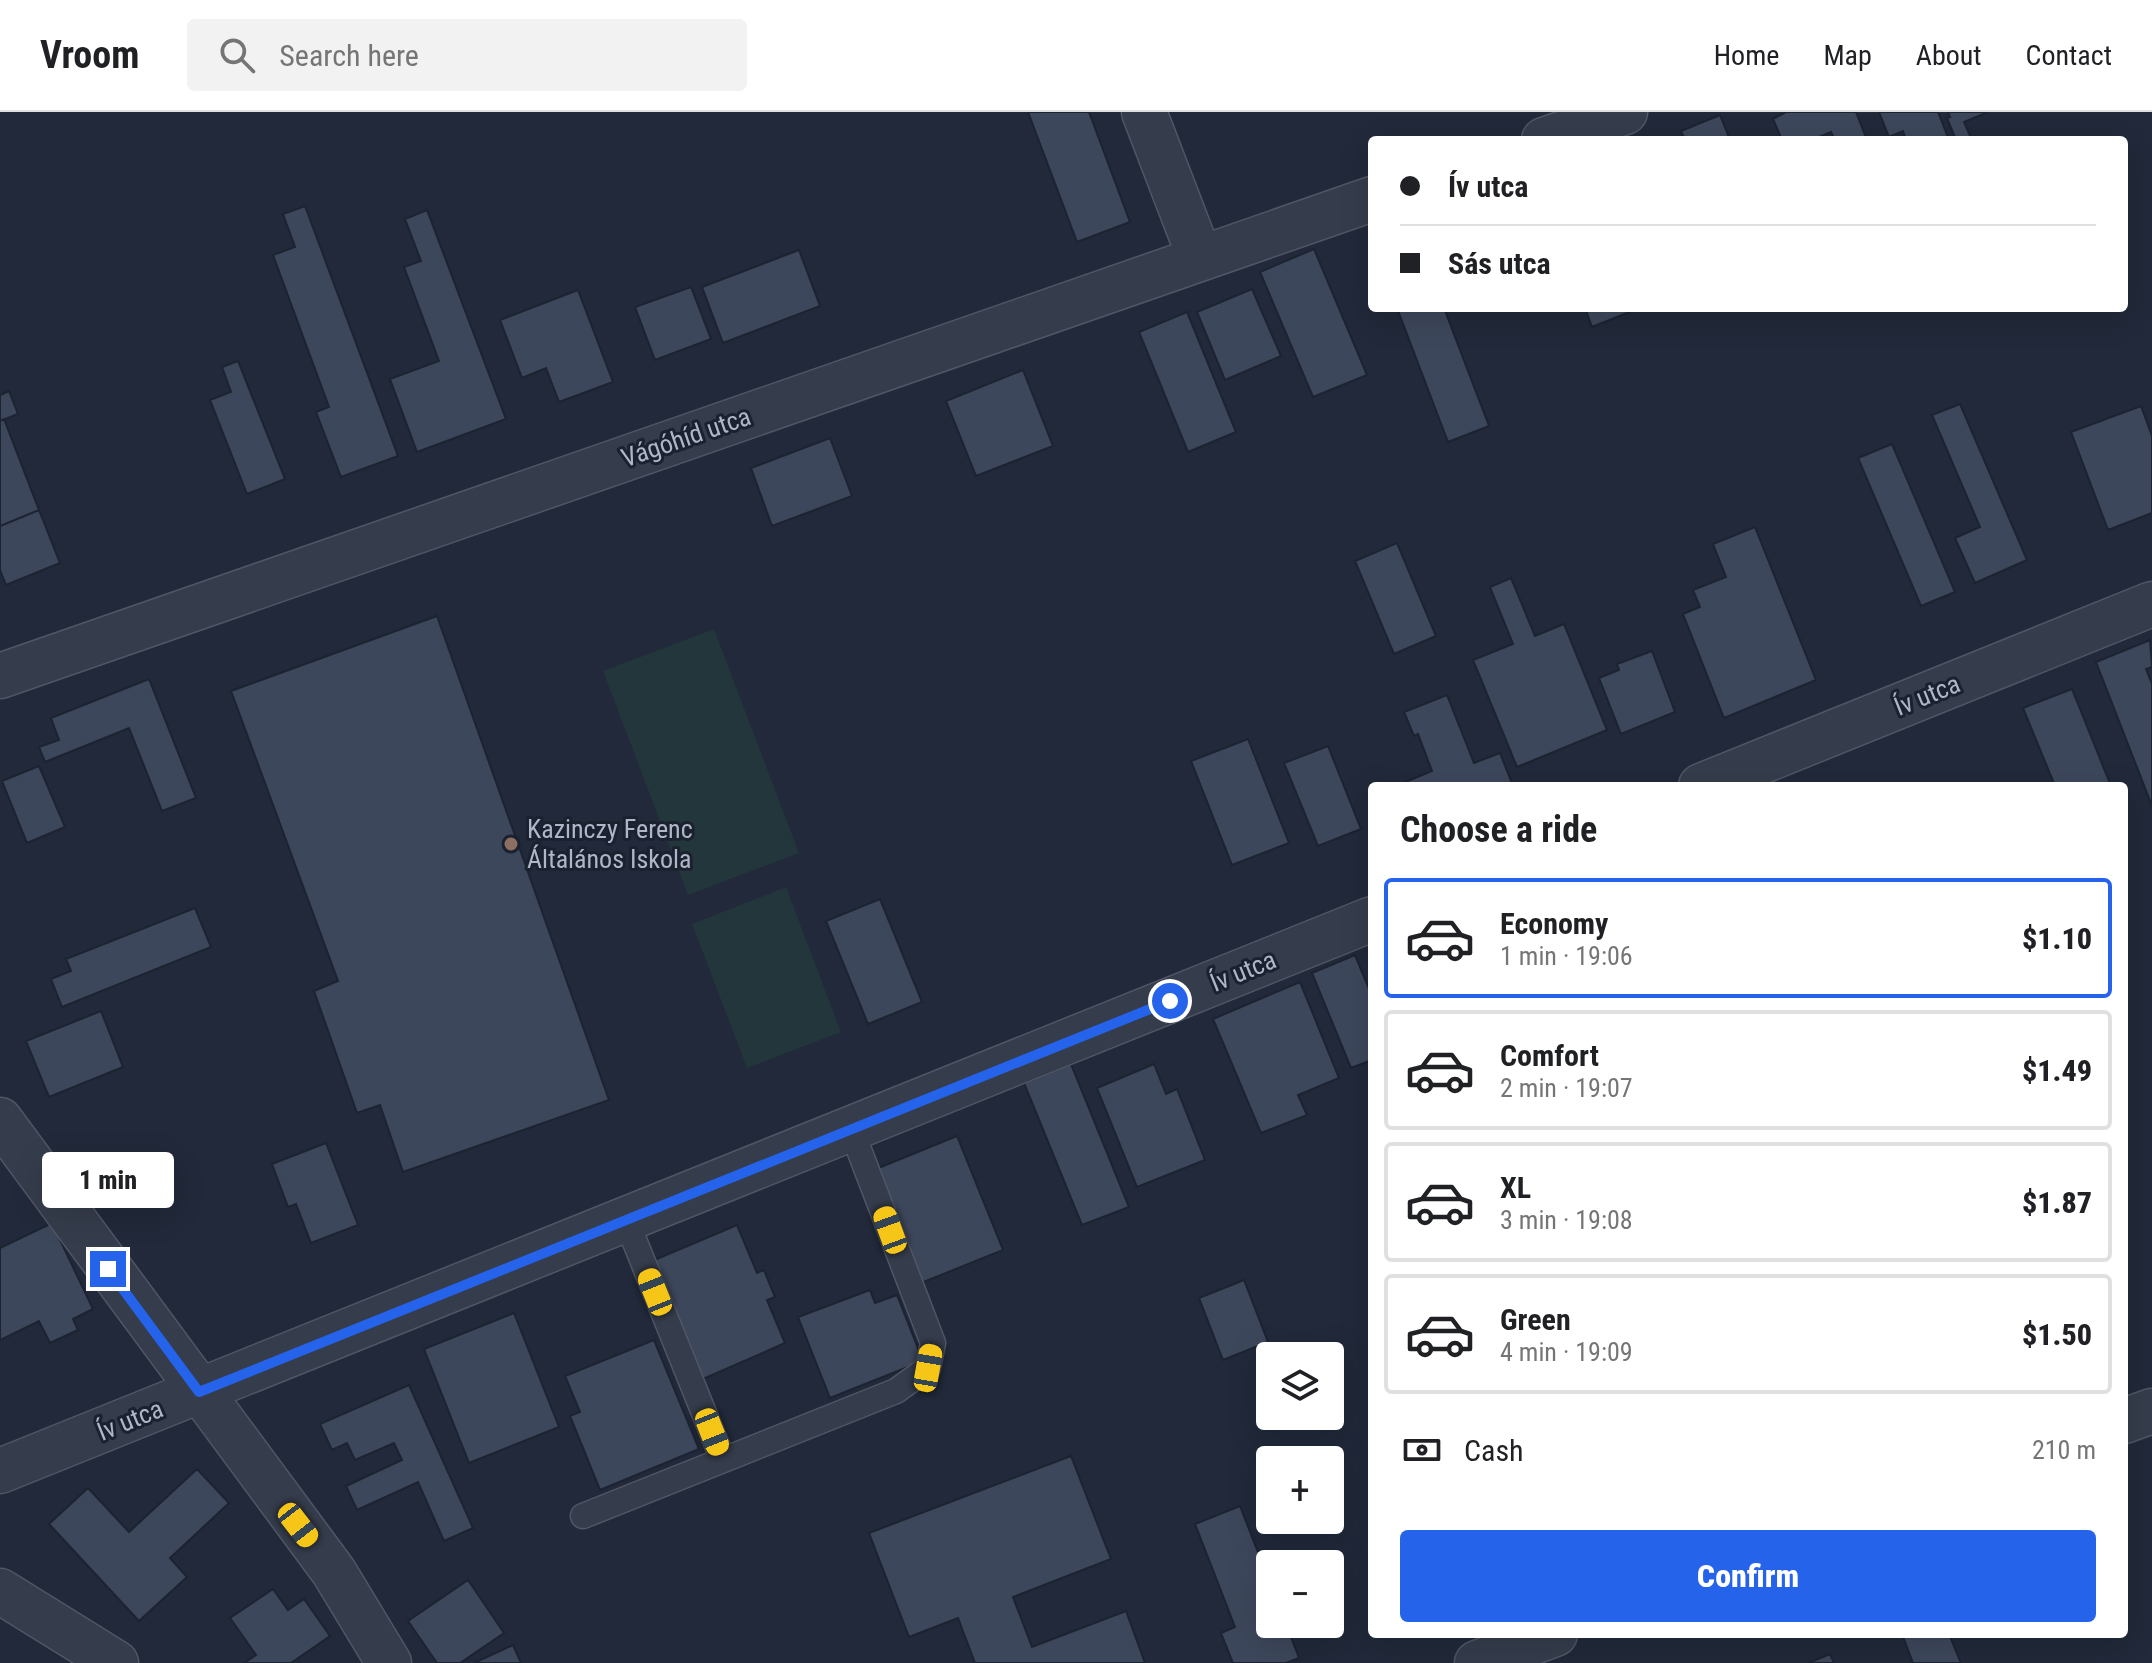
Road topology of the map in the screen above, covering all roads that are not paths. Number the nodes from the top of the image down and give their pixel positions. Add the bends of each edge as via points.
1 (1144, 112) edge
2 (1625, 112) edge
3 (1556, 136) edge
4 (1368, 200) edge
5 (1200, 258) junction
6 (2152, 604) edge
7 (0, 676) edge
8 (1711, 782) edge
9 (1368, 921) edge
10 (0, 1120) edge
11 (851, 1129) junction
12 (626, 1220) junction
13 (199, 1392) junction
14 (2152, 1411) edge
15 (2128, 1420) edge
16 (723, 1460) junction
17 (0, 1471) edge
18 (583, 1516) dead end
19 (0, 1591) edge
20 (1544, 1638) edge
21 (116, 1663) edge
22 (389, 1663) edge
23 (1477, 1663) edge

1 - 5 street
2 - 3 street
4 - 5 street, Vágóhíd utca
5 - 7 street, Vágóhíd utca
6 - 8 street, Ív utca
9 - 11 street, Ív utca
10 - 13 street
11 - 12 street, Ív utca
11 - 16 lane via 933,1343 928,1368 896,1391
12 - 13 street, Ív utca
12 - 16 lane
13 - 17 street, Ív utca
13 - 22 street via 334,1572
14 - 15 street
16 - 18 lane
19 - 21 street
20 - 23 street

